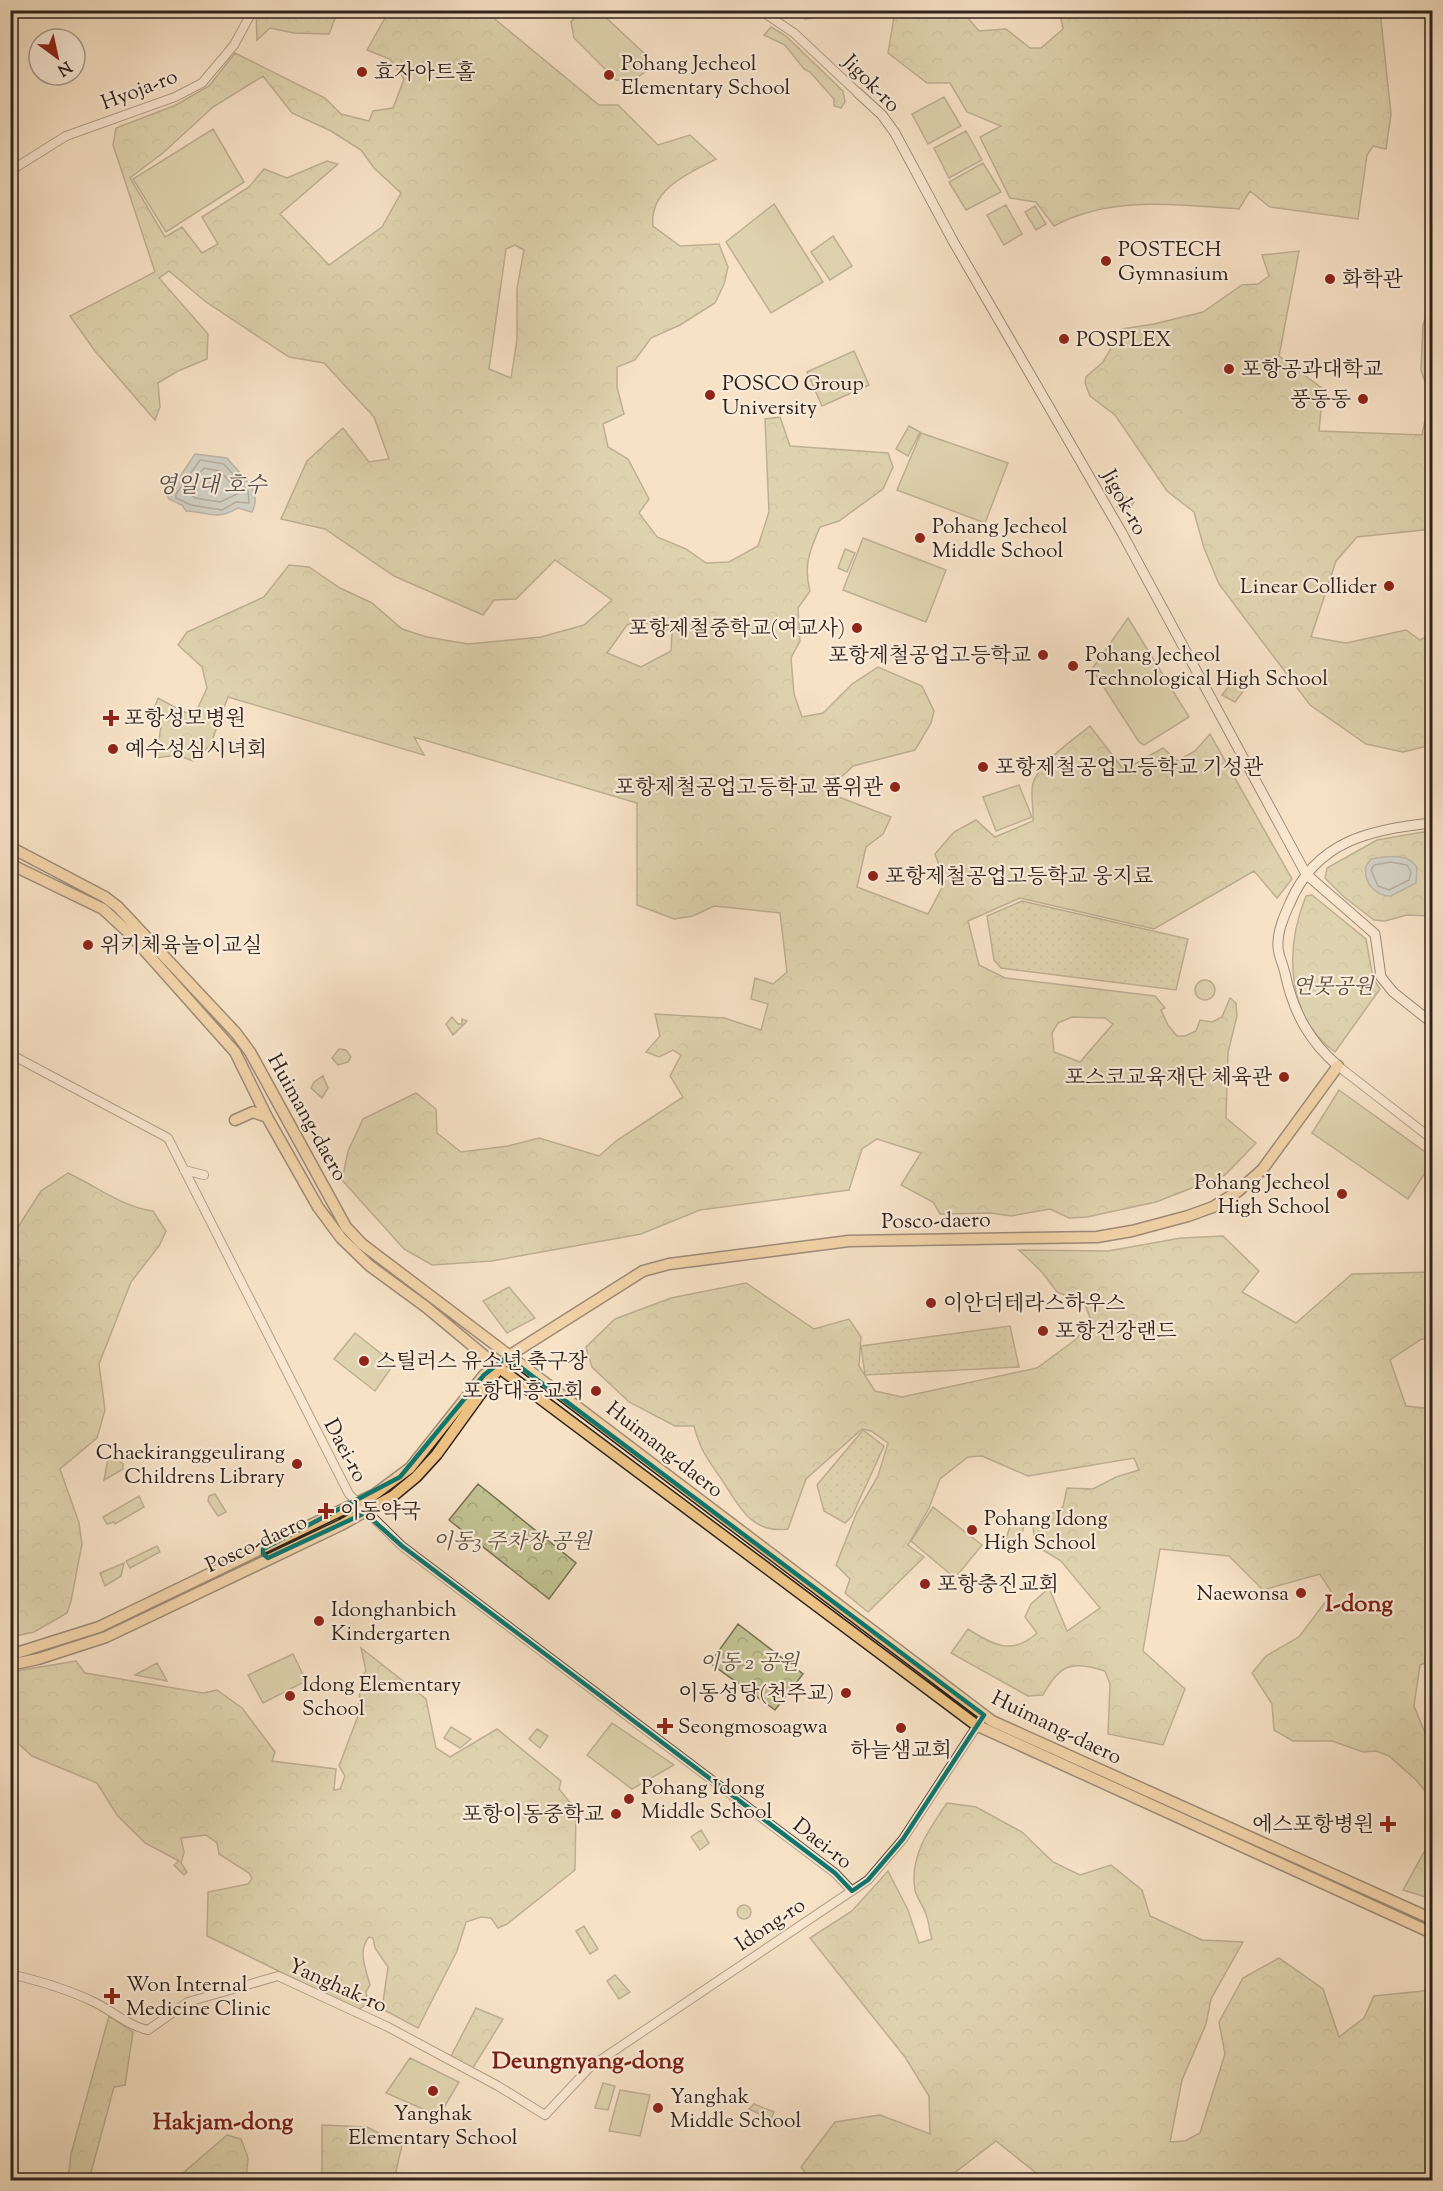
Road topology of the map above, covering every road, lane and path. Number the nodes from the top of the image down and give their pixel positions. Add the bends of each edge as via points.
1 (253, 10) edge
2 (760, 10) edge
3 (858, 93) joint
4 (10, 171) edge
5 (1432, 823) edge
6 (11, 850) edge
7 (10, 864) edge
8 (1306, 874) junction
9 (1432, 1023) edge
10 (10, 1054) edge
11 (1338, 1066) junction
12 (267, 1118) junction
13 (235, 1120) dead end
14 (1432, 1139) edge
15 (184, 1170) junction
16 (204, 1175) dead end
17 (507, 1356) junction
18 (498, 1367) junction
19 (357, 1504) junction
20 (365, 1513) junction
21 (717, 1514) junction
22 (709, 1524) junction
23 (265, 1554) junction
24 (773, 1555) junction
25 (764, 1566) junction
26 (10, 1654) edge
27 (28, 1656) junction
28 (10, 1665) edge
29 (984, 1715) junction
30 (976, 1725) junction
31 (852, 1891) junction
32 (1432, 1918) edge
33 (1432, 1933) edge
34 (10, 1974) edge
35 (545, 2115) joint

1 - 4 street, Hyoja-ro via 234,45 202,83 175,97 66,136
2 - 3 street, Jigok-ro via 794,33
3 - 8 main road, Jigok-ro via 895,133 953,242 1122,533
5 - 8 main road via 1400,826 1359,837 1320,859
6 - 17 main road, Huimang-daero via 105,897 135,922 243,1041 346,1227 373,1253
7 - 12 main road, Huimang-daero via 103,909 129,933 226,1040
8 - 9 main road, Jigok-ro via 1375,934 1381,977 1393,992
8 - 11 main road via 1285,913 1278,946 1290,1000 1298,1016 1313,1042
10 - 15 street, Daei-ro via 168,1138
11 - 14 street
11 - 17 main road, Posco-daero via 1262,1170 1229,1197 1188,1216 1097,1237 849,1241 657,1267 636,1275
12 - 13 main road via 250,1112
12 - 18 main road, Huimang-daero via 318,1207 341,1238 376,1272 426,1307
15 - 16 street
15 - 19 street, Daei-ro via 311,1422
17 - 18 main road, Posco-daero
17 - 21 main road, Huimang-daero
18 - 19 main road, Posco-daero via 484,1375 410,1468
18 - 20 main road, Posco-daero via 424,1468 402,1490
18 - 22 main road, Huimang-daero
19 - 20 street, Daei-ro
19 - 23 main road, Posco-daero
20 - 23 main road, Posco-daero
20 - 31 street, Daei-ro via 412,1554 835,1873
21 - 22 main road
21 - 24 main road, Huimang-daero
22 - 25 main road, Huimang-daero
23 - 27 main road, Posco-daero
24 - 25 main road
24 - 29 main road, Huimang-daero
25 - 30 main road, Huimang-daero
26 - 27 main road, Posco-daero
27 - 28 main road, Posco-daero
29 - 30 street, Idong-ro
29 - 32 main road, Huimang-daero via 1201,1817
30 - 31 street, Idong-ro via 903,1839 868,1880
30 - 33 main road, Huimang-daero
31 - 35 street, Idong-ro via 590,2067
34 - 35 street, Yanghak-ro via 49,1982 148,2030 188,2002 278,1976 388,2027

